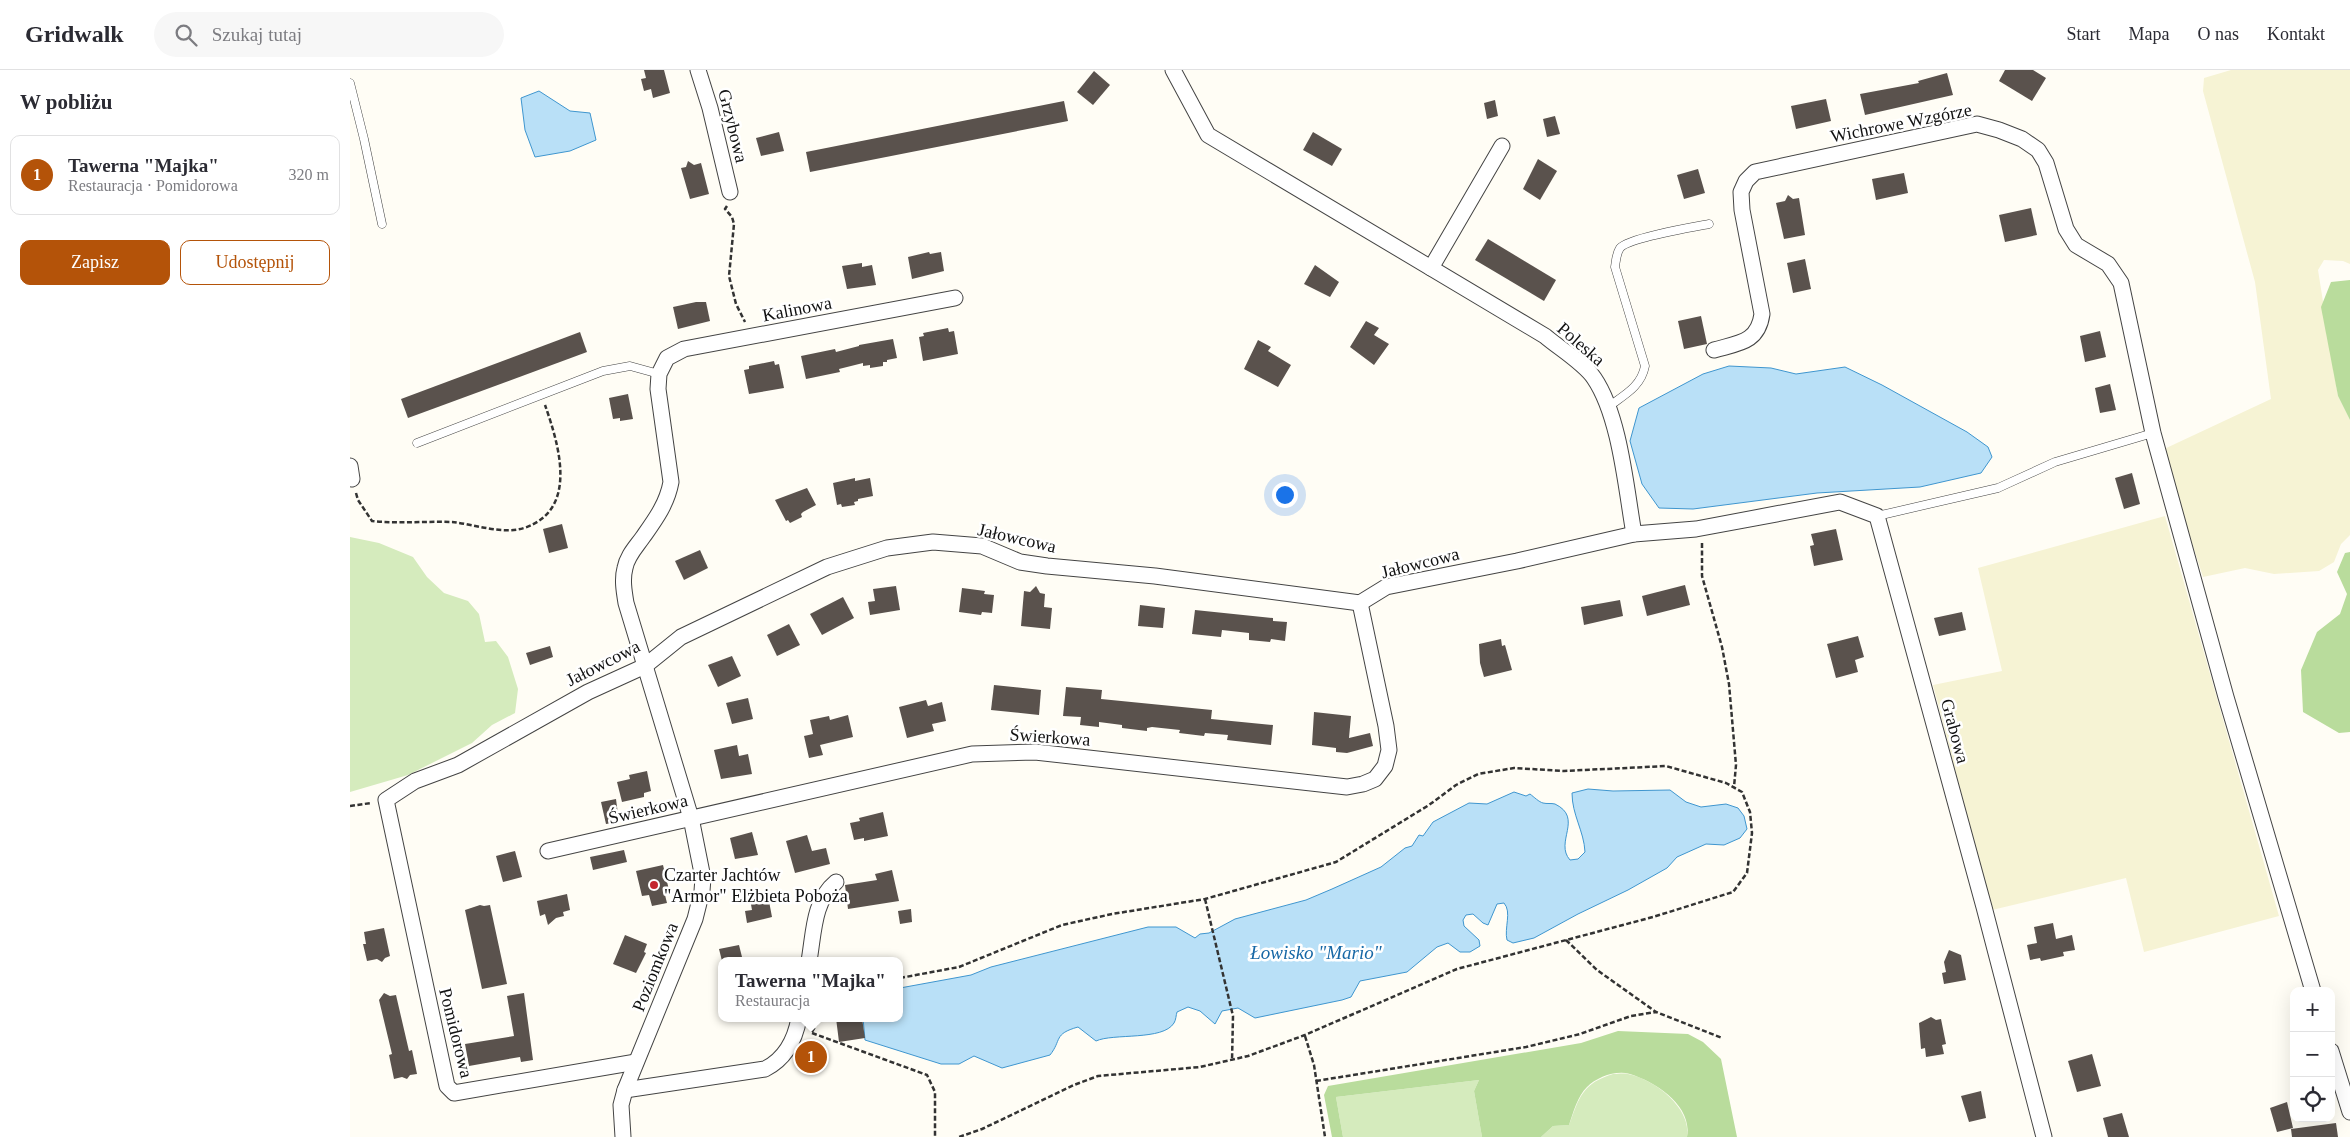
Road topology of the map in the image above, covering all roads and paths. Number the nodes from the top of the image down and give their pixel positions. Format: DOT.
graph roads {
  1 [pos="698,70"];
  2 [pos="1173,70"];
  3 [pos="350,83"];
  4 [pos="1502,146"];
  5 [pos="730,192"];
  6 [pos="382,224"];
  7 [pos="1709,224"];
  8 [pos="1431,268"];
  9 [pos="954,298"];
  10 [pos="752,336"];
  11 [pos="1714,350"];
  12 [pos="659,374"];
  13 [pos="542,395"];
  14 [pos="1608,407"];
  15 [pos="2153,433"];
  16 [pos="417,443"];
  17 [pos="351,473"];
  18 [pos="1877,516"];
  19 [pos="1699,529"];
  20 [pos="1634,534"];
  21 [pos="1360,603"];
  22 [pos="645,666"];
  23 [pos="1734,787"];
  24 [pos="386,800"];
  25 [pos="350,806"];
  26 [pos="691,818"];
  27 [pos="548,851"];
  28 [pos="836,882"];
  29 [pos="1205,899"];
  30 [pos="1566,940"];
  31 [pos="810,957"];
  32 [pos="903,977"];
  33 [pos="2312,987"];
  34 [pos="1656,1012"];
  35 [pos="797,1022"];
  36 [pos="812,1033"];
  37 [pos="1305,1035"];
  38 [pos="1722,1038"];
  39 [pos="1232,1061"];
  40 [pos="636,1062"];
  41 [pos="2335,1064"];
  42 [pos="1316,1081"];
  43 [pos="625,1090"];
  44 [pos="2350,1112"];
  45 [pos="623,1137"];
  46 [pos="935,1137"];
  47 [pos="959,1137"];
  48 [pos="1325,1137"];
  49 [pos="2044,1137"];
  1 -- 5 [label="street, Grzybowa"];
  2 -- 8 [label="street, Poleska"];
  3 -- 6 [label="lane"];
  4 -- 8 [label="street"];
  5 -- 10 [label="path"];
  7 -- 14 [label="lane"];
  8 -- 14 [label="street, Poleska"];
  9 -- 10 [label="street, Kalinowa"];
  10 -- 12 [label="street, Kalinowa"];
  11 -- 15 [label="street, Wichrowe Wzgórze"];
  12 -- 13 [label="lane"];
  12 -- 22 [label="street"];
  13 -- 16 [label="lane"];
  13 -- 17 [label="path"];
  14 -- 20 [label="street, Poleska"];
  15 -- 18 [label="lane"];
  15 -- 33 [label="street"];
  18 -- 19 [label="street"];
  18 -- 49 [label="street, Grabowa"];
  19 -- 20 [label="street, Jałowcowa"];
  19 -- 23 [label="path"];
  20 -- 21 [label="street, Jałowcowa"];
  21 -- 22 [label="street, Jałowcowa"];
  21 -- 26 [label="street, Świerkowa"];
  22 -- 24 [label="street, Jałowcowa"];
  22 -- 26 [label="street, Poziomkowa"];
  23 -- 29 [label="path"];
  23 -- 30 [label="path"];
  24 -- 25 [label="path"];
  24 -- 40 [label="street, Pomidorowa"];
  26 -- 27 [label="street, Świerkowa"];
  26 -- 40 [label="street, Poziomkowa"];
  28 -- 31 [label="street"];
  29 -- 32 [label="path"];
  29 -- 39 [label="path"];
  30 -- 34 [label="path"];
  30 -- 37 [label="path"];
  34 -- 38 [label="path"];
  34 -- 42 [label="path"];
  35 -- 43 [label="street"];
  36 -- 46 [label="path"];
  37 -- 39 [label="path"];
  37 -- 42 [label="path"];
  39 -- 47 [label="path"];
  40 -- 43 [label="street, Poziomkowa"];
  41 -- 44 [label="street"];
  42 -- 48 [label="path"];
  43 -- 45 [label="street, Poziomkowa"];
}
